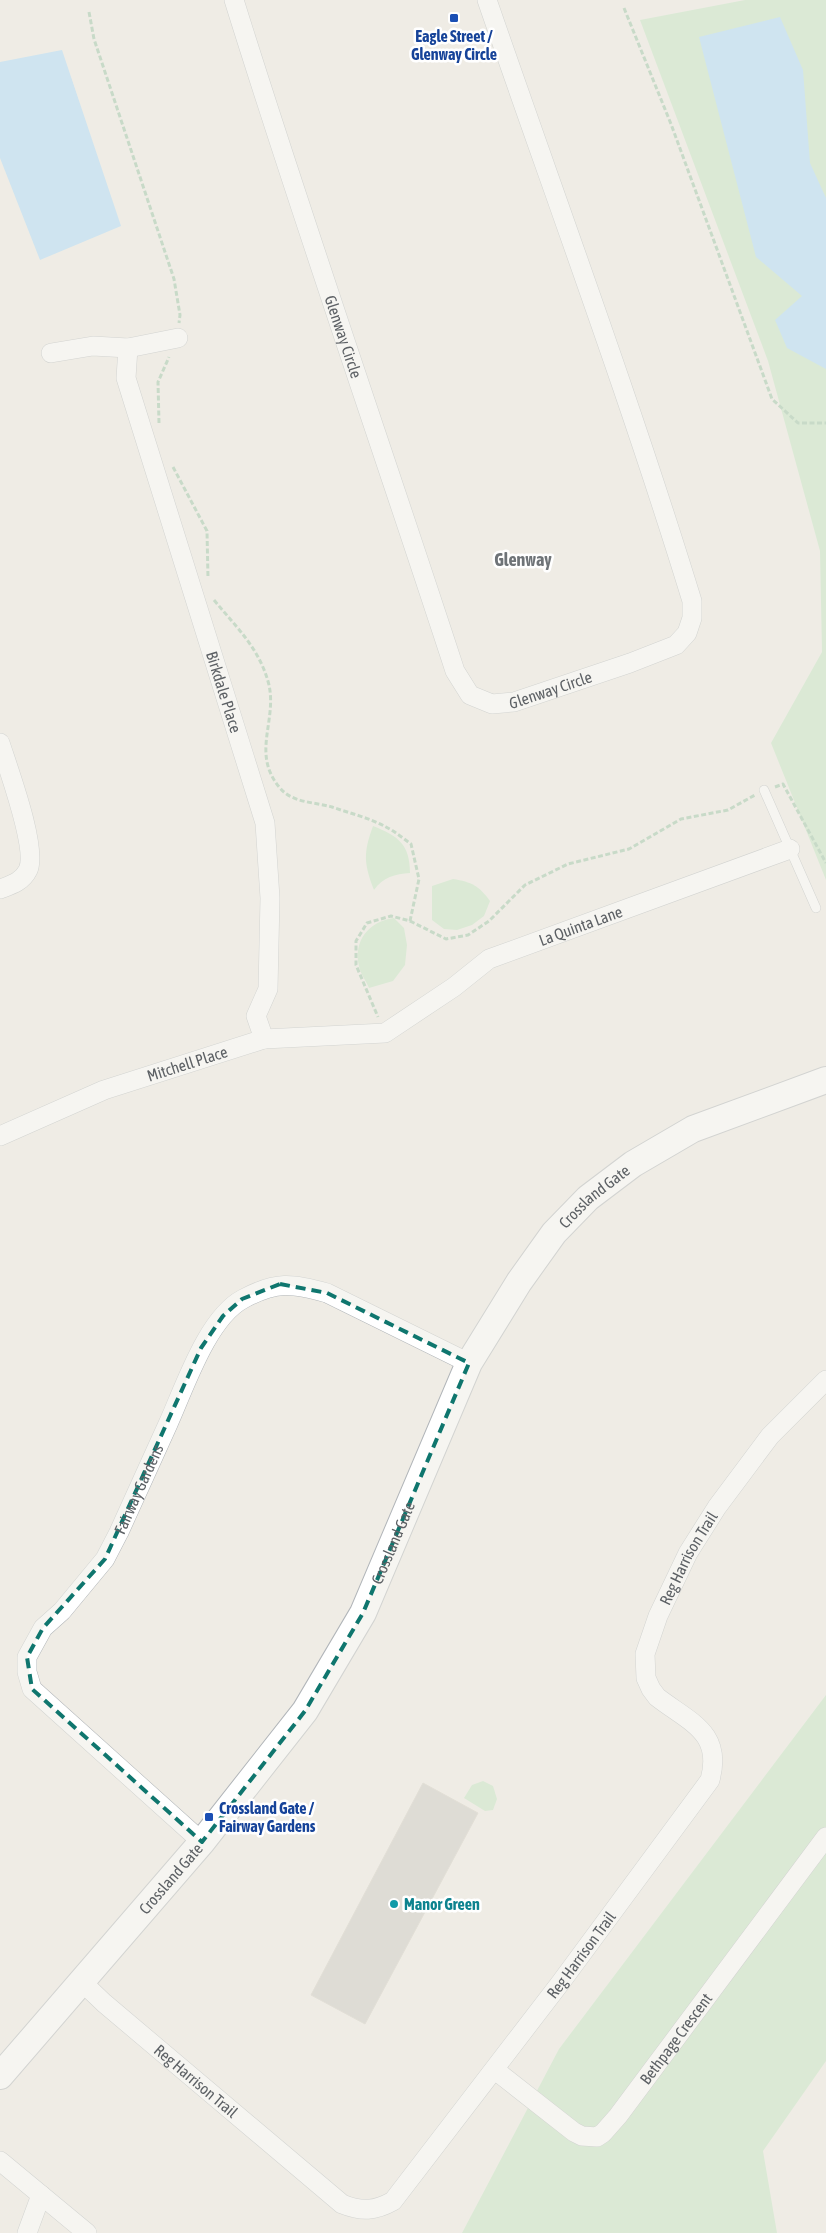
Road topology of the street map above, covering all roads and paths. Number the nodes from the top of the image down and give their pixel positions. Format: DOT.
graph roads {
  1 [pos="234,0"];
  2 [pos="487,0"];
  3 [pos="624,8"];
  4 [pos="89,12"];
  5 [pos="178,338"];
  6 [pos="128,348"];
  7 [pos="51,353"];
  8 [pos="826,423"];
  9 [pos="159,425"];
  10 [pos="170,461"];
  11 [pos="208,580"];
  12 [pos="212,599"];
  13 [pos="0,743"];
  14 [pos="764,790"];
  15 [pos="790,849"];
  16 [pos="826,863"];
  17 [pos="0,890"];
  18 [pos="816,908"];
  19 [pos="410,921"];
  20 [pos="385,1033"];
  21 [pos="264,1039"];
  22 [pos="826,1080"];
  23 [pos="0,1136"];
  24 [pos="469,1363"];
  25 [pos="826,1380"];
  26 [pos="826,1837"];
  27 [pos="202,1842"];
  28 [pos="82,1982"];
  29 [pos="495,2070"];
  30 [pos="1,2074"];
  31 [pos="0,2161"];
  32 [pos="41,2195"];
  33 [pos="27,2233"];
  34 [pos="87,2233"];
  1 -- 2 [label="street, Glenway Circle"];
  3 -- 8 [label="path"];
  4 -- 5 [label="path"];
  5 -- 6 [label="street"];
  5 -- 9 [label="path"];
  6 -- 7 [label="street"];
  6 -- 21 [label="street, Birkdale Place"];
  10 -- 11 [label="path"];
  12 -- 19 [label="path"];
  13 -- 17 [label="street"];
  14 -- 15 [label="lane"];
  14 -- 16 [label="path"];
  14 -- 19 [label="path"];
  15 -- 18 [label="lane"];
  15 -- 20 [label="street, La Quinta Lane"];
  19 -- 20 [label="path"];
  20 -- 21 [label="street, Mitchell Place"];
  21 -- 23 [label="street, Mitchell Place"];
  22 -- 24 [label="street, Crossland Gate"];
  24 -- 27 [label="street, Crossland Gate"];
  24 -- 27 [label="street, Fairway Gardens"];
  25 -- 29 [label="street, Reg Harrison Trail"];
  26 -- 29 [label="street, Bethpage Crescent"];
  27 -- 28 [label="street, Crossland Gate"];
  28 -- 29 [label="street, Reg Harrison Trail"];
  28 -- 30 [label="street, Crossland Gate"];
  31 -- 32 [label="street"];
  32 -- 33 [label="street"];
  32 -- 34 [label="street"];
}
